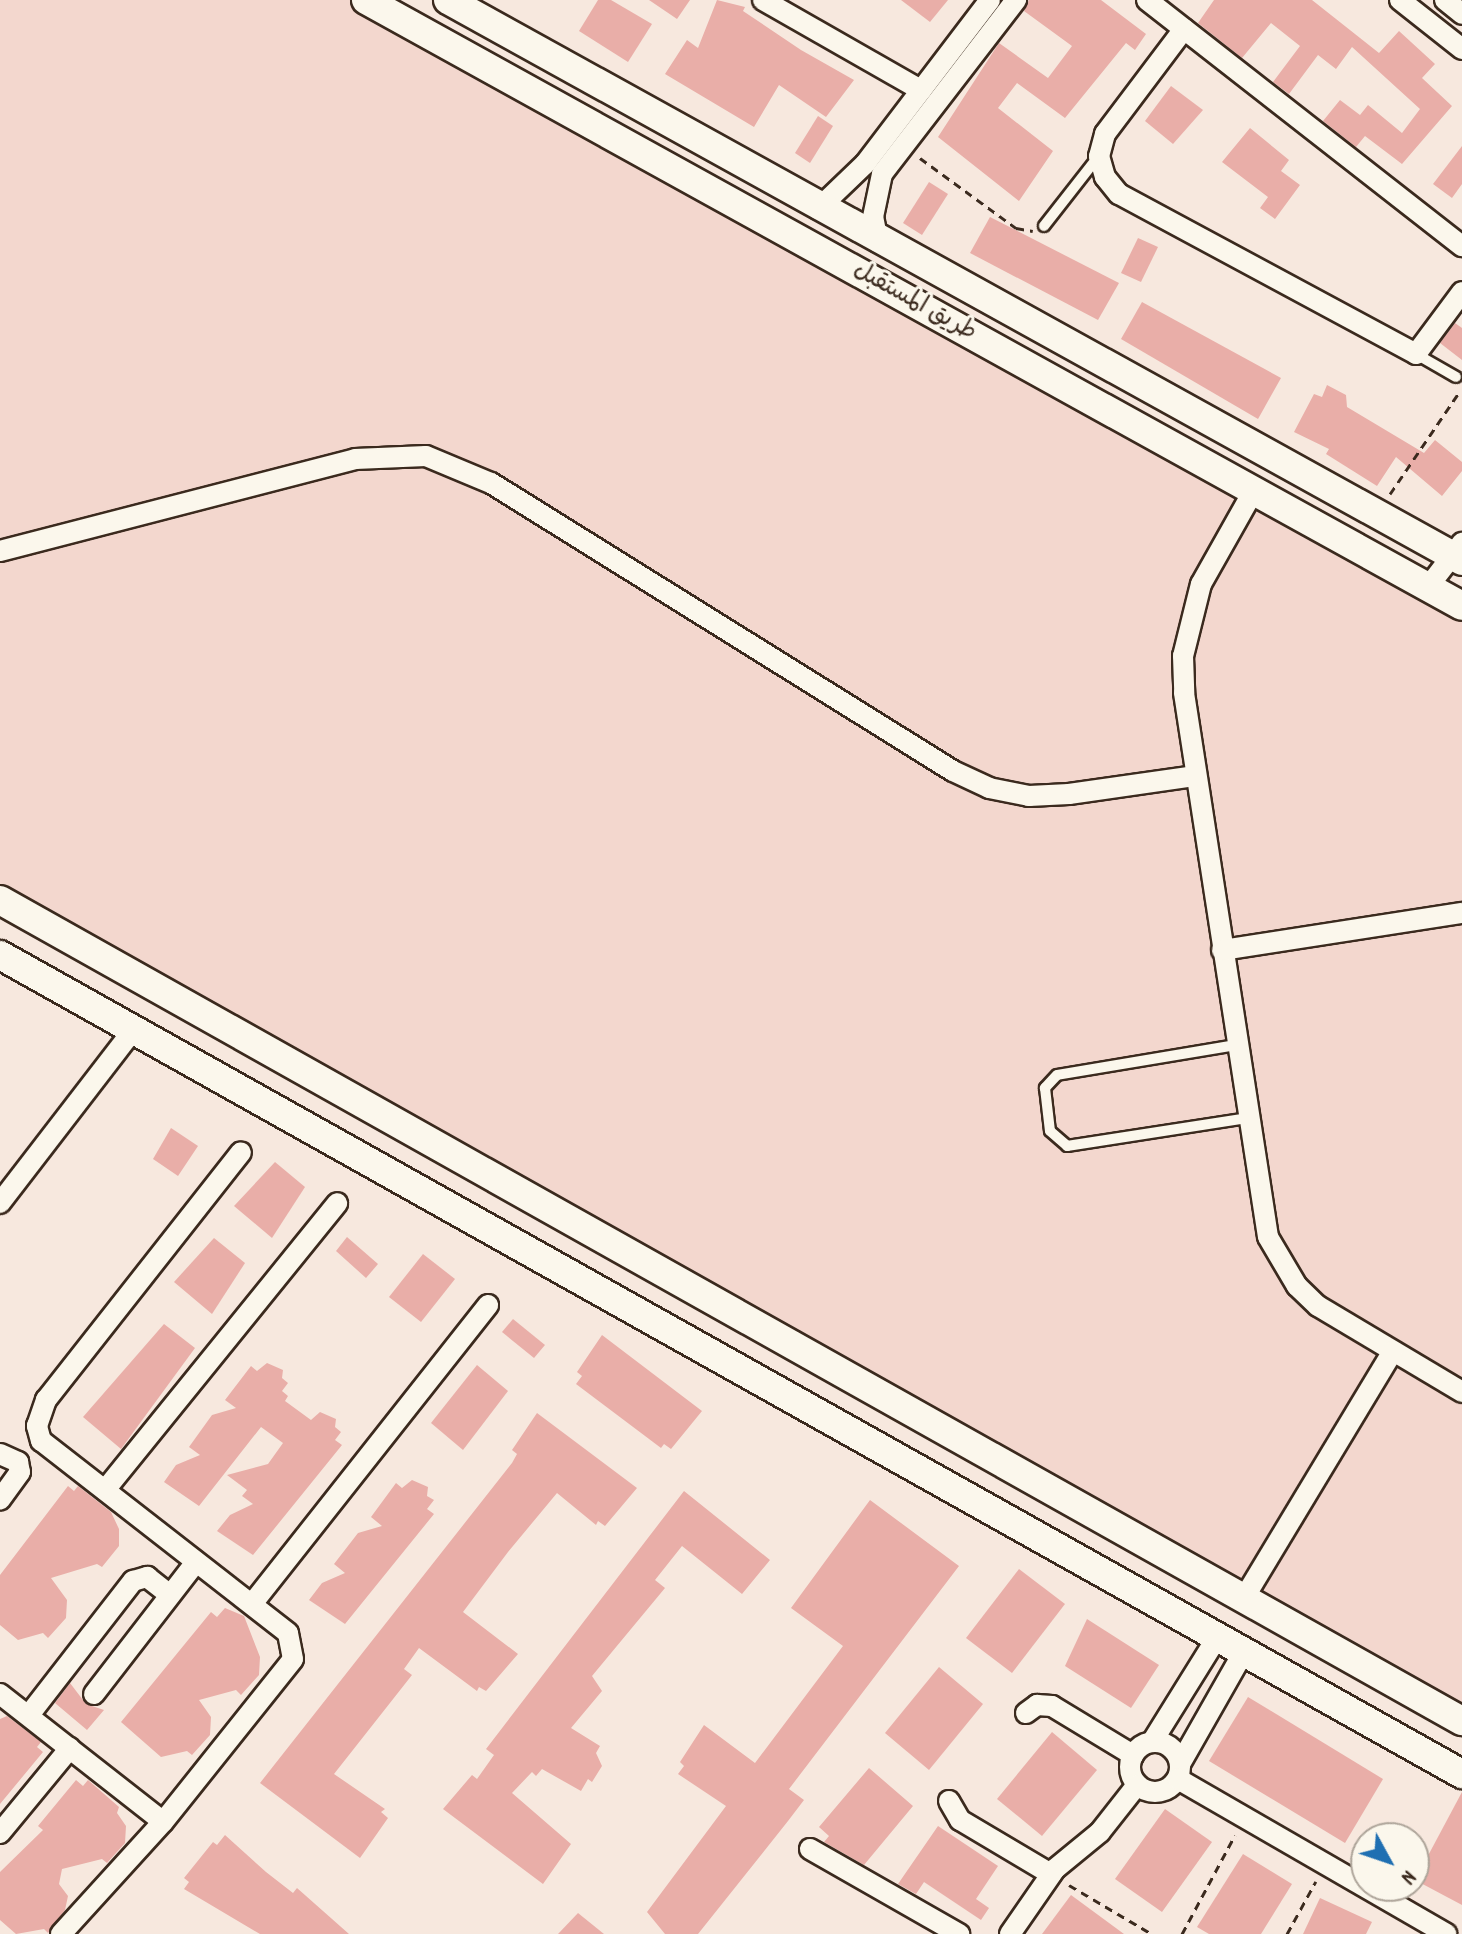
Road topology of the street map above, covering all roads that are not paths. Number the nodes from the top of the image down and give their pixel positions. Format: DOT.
graph roads {
  1 [pos="366,0"];
  2 [pos="448,0"];
  3 [pos="763,0"];
  4 [pos="990,0"];
  5 [pos="1016,0"];
  6 [pos="1147,0"];
  7 [pos="1400,0"];
  8 [pos="1445,0"];
  9 [pos="794,7"];
  10 [pos="1462,14"];
  11 [pos="1184,29"];
  12 [pos="1462,49"];
  13 [pos="921,90"];
  14 [pos="1099,156"];
  15 [pos="874,169"];
  16 [pos="818,209"];
  17 [pos="1044,226"];
  18 [pos="878,242"];
  19 [pos="1462,246"];
  20 [pos="1462,292"];
  21 [pos="1416,354"];
  22 [pos="1456,377"];
  23 [pos="1254,490"];
  24 [pos="0,551"];
  25 [pos="1459,553"];
  26 [pos="1451,595"];
  27 [pos="1196,776"];
  28 [pos="0,900"];
  29 [pos="1462,913"];
  30 [pos="1222,950"];
  31 [pos="0,955"];
  32 [pos="134,1029"];
  33 [pos="1236,1045"];
  34 [pos="1247,1118"];
  35 [pos="241,1152"];
  36 [pos="450,1152"];
  37 [pos="486,1172"];
  38 [pos="425,1191"];
  39 [pos="0,1203"];
  40 [pos="337,1203"];
  41 [pos="463,1212"];
  42 [pos="488,1305"];
  43 [pos="1393,1351"];
  44 [pos="1462,1392"];
  45 [pos="0,1454"];
  46 [pos="105,1490"];
  47 [pos="0,1500"];
  48 [pos="196,1562"];
  49 [pos="170,1595"];
  50 [pos="1244,1598"];
  51 [pos="252,1604"];
  52 [pos="1216,1639"];
  53 [pos="1243,1653"];
  54 [pos="72,1662"];
  55 [pos="0,1694"];
  56 [pos="1026,1713"];
  57 [pos="29,1715"];
  58 [pos="1462,1721"];
  59 [pos="1152,1742"];
  60 [pos="70,1748"];
  61 [pos="1133,1755"];
  62 [pos="1179,1771"];
  63 [pos="1462,1774"];
  64 [pos="1137,1785"];
  65 [pos="949,1801"];
  66 [pos="163,1822"];
  67 [pos="0,1833"];
  68 [pos="810,1849"];
  69 [pos="1051,1874"];
  70 [pos="1415,1926"];
  71 [pos="61,1934"];
  72 [pos="959,1934"];
  73 [pos="1010,1934"];
  74 [pos="1446,1934"];
  1 -- 23 [label="street, طريق المستقبل"];
  2 -- 16 [label="street, طريق المستقبل"];
  3 -- 9 [label="street"];
  4 -- 13 [label="street"];
  5 -- 15 [label="street"];
  6 -- 11 [label="street"];
  7 -- 12 [label="street"];
  8 -- 10 [label="street"];
  9 -- 13 [label="street"];
  11 -- 14 [label="street"];
  11 -- 19 [label="street"];
  13 -- 15 [label="street"];
  14 -- 17 [label="lane"];
  14 -- 21 [label="street"];
  15 -- 16 [label="street"];
  15 -- 18 [label="street"];
  16 -- 18 [label="street, طريق المستقبل"];
  18 -- 25 [label="street, طريق المستقبل"];
  20 -- 21 [label="street"];
  21 -- 22 [label="lane"];
  23 -- 26 [label="street, طريق المستقبل"];
  23 -- 27 [label="street"];
  24 -- 27 [label="street"];
  25 -- 26 [label="street"];
  27 -- 30 [label="street"];
  28 -- 36 [label="street"];
  29 -- 30 [label="street"];
  30 -- 33 [label="street"];
  31 -- 32 [label="street"];
  32 -- 38 [label="street"];
  32 -- 39 [label="street"];
  33 -- 34 [label="street"];
  33 -- 34 [label="lane"];
  34 -- 43 [label="street"];
  35 -- 46 [label="street"];
  36 -- 37 [label="street"];
  36 -- 38 [label="street"];
  37 -- 41 [label="street"];
  37 -- 50 [label="street"];
  38 -- 41 [label="street"];
  40 -- 46 [label="street"];
  41 -- 52 [label="street"];
  42 -- 51 [label="street"];
  43 -- 44 [label="street"];
  43 -- 50 [label="street"];
  45 -- 47 [label="street"];
  46 -- 48 [label="street"];
  48 -- 49 [label="street"];
  48 -- 51 [label="street"];
  49 -- 54 [label="street"];
  49 -- 54 [label="street"];
  50 -- 58 [label="street"];
  51 -- 66 [label="street"];
  52 -- 53 [label="street"];
  52 -- 59 [label="street"];
  53 -- 62 [label="street"];
  53 -- 63 [label="street"];
  54 -- 57 [label="street"];
  55 -- 57 [label="street"];
  56 -- 61 [label="street"];
  57 -- 60 [label="street"];
  59 -- 61 [label="street"];
  59 -- 62 [label="street"];
  60 -- 66 [label="street"];
  60 -- 67 [label="street"];
  61 -- 64 [label="street"];
  62 -- 64 [label="street"];
  62 -- 70 [label="street"];
  64 -- 69 [label="street"];
  65 -- 69 [label="street"];
  66 -- 71 [label="street"];
  68 -- 72 [label="street"];
  69 -- 73 [label="street"];
  70 -- 74 [label="street"];
}
